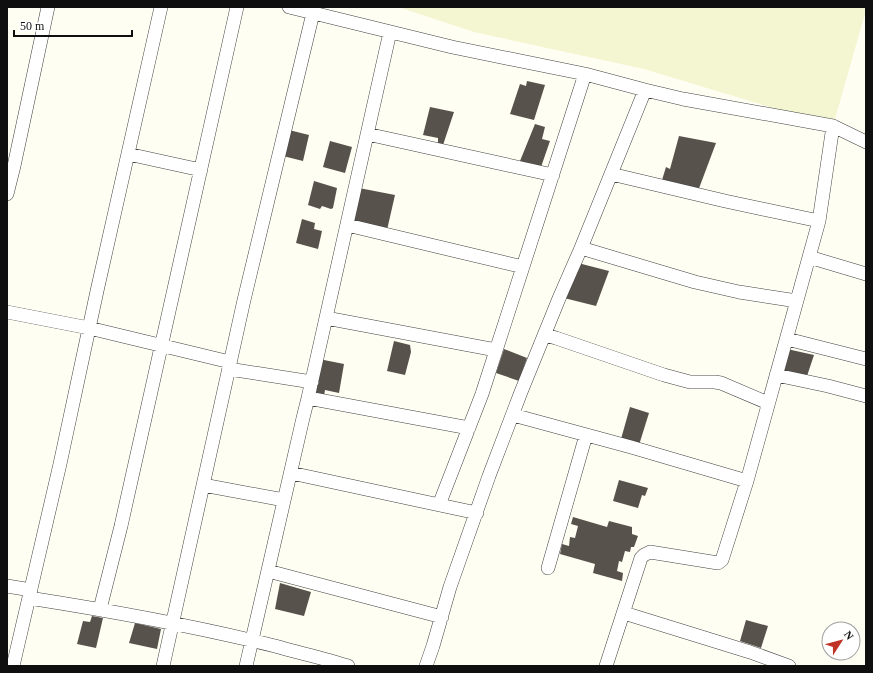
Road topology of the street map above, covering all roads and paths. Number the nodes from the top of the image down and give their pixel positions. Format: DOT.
graph roads {
  1 [pos="48,7"];
  2 [pos="161,7"];
  3 [pos="238,7"];
  4 [pos="289,7"];
  5 [pos="313,13"];
  6 [pos="390,32"];
  7 [pos="585,74"];
  8 [pos="645,90"];
  9 [pos="833,126"];
  10 [pos="367,134"];
  11 [pos="866,142"];
  12 [pos="128,154"];
  13 [pos="201,170"];
  14 [pos="611,174"];
  15 [pos="553,175"];
  16 [pos="7,194"];
  17 [pos="820,221"];
  18 [pos="347,225"];
  19 [pos="581,248"];
  20 [pos="809,257"];
  21 [pos="523,267"];
  22 [pos="866,274"];
  23 [pos="797,301"];
  24 [pos="7,312"];
  25 [pos="326,318"];
  26 [pos="89,328"];
  27 [pos="544,335"];
  28 [pos="786,339"];
  29 [pos="161,346"];
  30 [pos="496,350"];
  31 [pos="866,359"];
  32 [pos="229,365"];
  33 [pos="776,375"];
  34 [pos="312,382"];
  35 [pos="866,396"];
  36 [pos="308,398"];
  37 [pos="768,403"];
  38 [pos="513,415"];
  39 [pos="469,428"];
  40 [pos="586,435"];
  41 [pos="291,473"];
  42 [pos="747,481"];
  43 [pos="203,485"];
  44 [pos="284,500"];
  45 [pos="439,505"];
  46 [pos="477,513"];
  47 [pos="548,568"];
  48 [pos="268,571"];
  49 [pos="7,586"];
  50 [pos="30,594"];
  51 [pos="100,609"];
  52 [pos="624,613"];
  53 [pos="442,617"];
  54 [pos="173,623"];
  55 [pos="252,641"];
  56 [pos="328,663"];
  57 [pos="13,666"];
  58 [pos="163,666"];
  59 [pos="246,666"];
  60 [pos="348,666"];
  61 [pos="426,666"];
  62 [pos="606,666"];
  63 [pos="789,666"];
  1 -- 16 [label="street"];
  2 -- 12 [label="street"];
  3 -- 13 [label="street"];
  4 -- 5 [label="street"];
  5 -- 6 [label="street"];
  5 -- 32 [label="street"];
  6 -- 7 [label="street"];
  6 -- 10 [label="street"];
  7 -- 8 [label="street"];
  7 -- 15 [label="street"];
  8 -- 9 [label="street"];
  8 -- 14 [label="street"];
  9 -- 11 [label="street"];
  9 -- 17 [label="street"];
  10 -- 15 [label="street"];
  10 -- 18 [label="street"];
  12 -- 13 [label="street"];
  12 -- 26 [label="street"];
  13 -- 29 [label="street"];
  14 -- 17 [label="street"];
  14 -- 19 [label="street"];
  15 -- 21 [label="street"];
  17 -- 20 [label="street"];
  18 -- 21 [label="street"];
  18 -- 25 [label="street"];
  19 -- 23 [label="street"];
  19 -- 27 [label="street"];
  20 -- 22 [label="street"];
  20 -- 23 [label="street"];
  21 -- 30 [label="street"];
  23 -- 28 [label="street"];
  24 -- 26 [label="street"];
  25 -- 30 [label="street"];
  25 -- 34 [label="street"];
  26 -- 29 [label="street"];
  26 -- 50 [label="street"];
  27 -- 37 [label="street"];
  27 -- 38 [label="street"];
  28 -- 31 [label="street"];
  28 -- 33 [label="street"];
  29 -- 32 [label="street"];
  29 -- 51 [label="street"];
  30 -- 39 [label="street"];
  32 -- 34 [label="street"];
  32 -- 43 [label="street"];
  33 -- 35 [label="street"];
  33 -- 37 [label="street"];
  34 -- 36 [label="street"];
  36 -- 39 [label="street"];
  36 -- 41 [label="street"];
  37 -- 42 [label="street"];
  38 -- 40 [label="street"];
  38 -- 46 [label="street"];
  39 -- 45 [label="street"];
  40 -- 42 [label="street"];
  40 -- 47 [label="street"];
  41 -- 44 [label="street"];
  41 -- 45 [label="street"];
  42 -- 52 [label="street"];
  43 -- 44 [label="street"];
  43 -- 54 [label="street"];
  44 -- 48 [label="street"];
  45 -- 46 [label="street"];
  46 -- 53 [label="street"];
  48 -- 53 [label="street"];
  48 -- 55 [label="street"];
  49 -- 50 [label="street"];
  50 -- 51 [label="street"];
  50 -- 57 [label="street"];
  51 -- 54 [label="street"];
  52 -- 62 [label="street"];
  52 -- 63 [label="street"];
  53 -- 61 [label="street"];
  54 -- 55 [label="street"];
  54 -- 58 [label="street"];
  55 -- 56 [label="street"];
  55 -- 59 [label="street"];
  56 -- 60 [label="street"];
}
